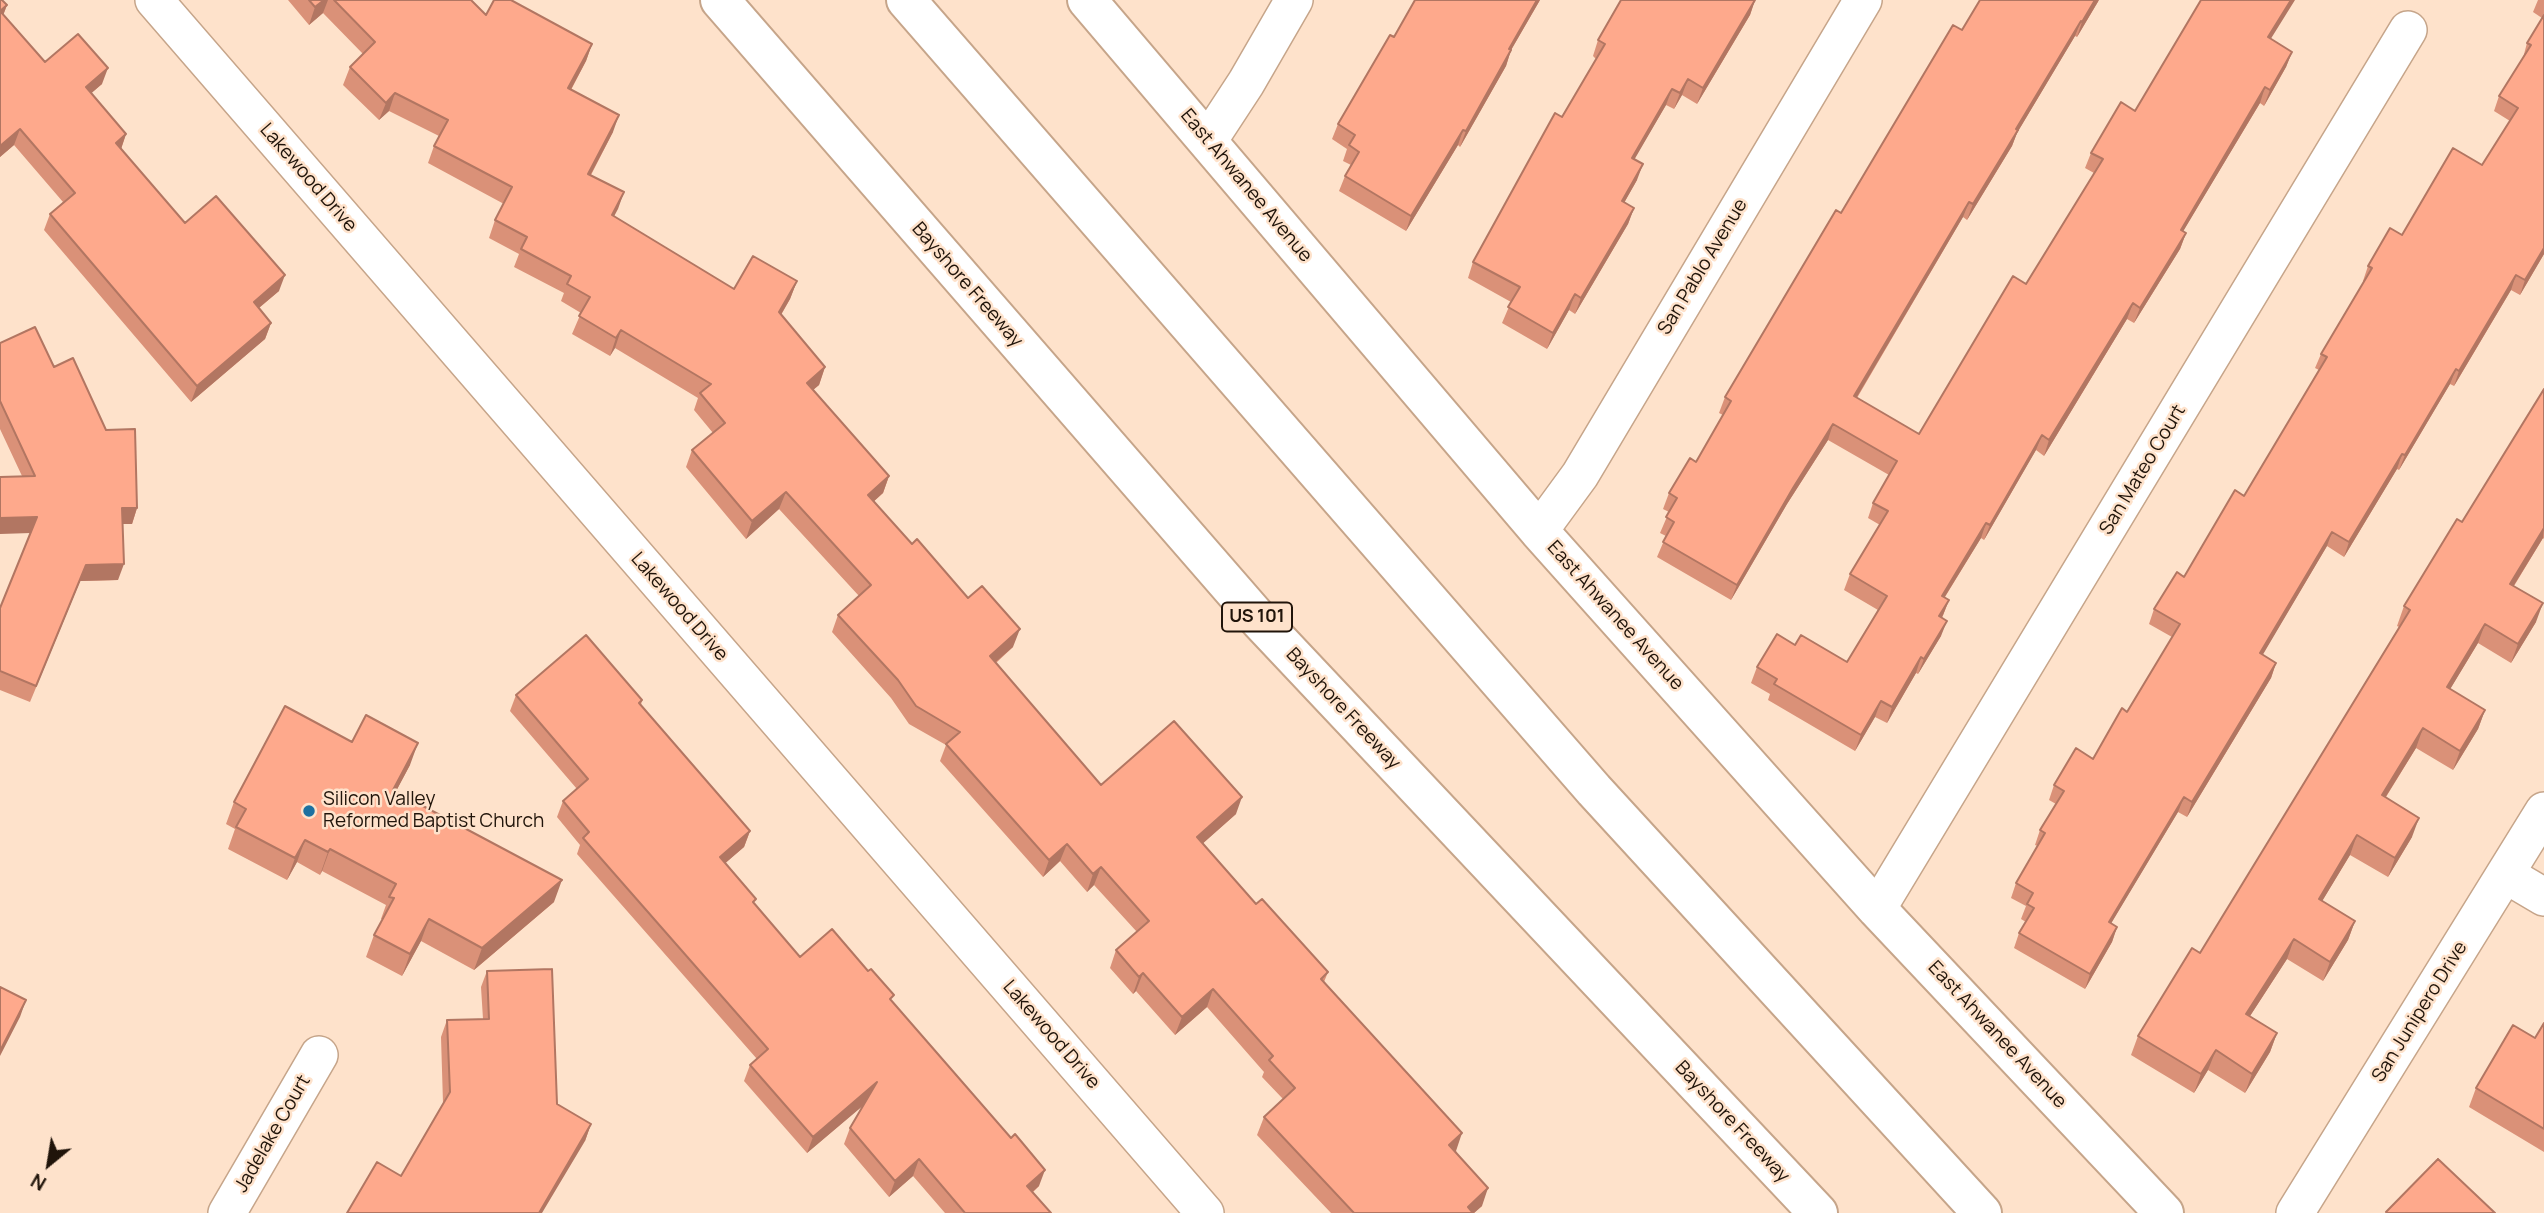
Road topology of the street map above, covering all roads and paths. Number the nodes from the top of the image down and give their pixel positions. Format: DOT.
graph roads {
  1 [pos="154,0"];
  2 [pos="720,0"];
  3 [pos="906,0"];
  4 [pos="1087,0"];
  5 [pos="1294,0"];
  6 [pos="1863,0"];
  7 [pos="2409,30"];
  8 [pos="1208,141"];
  9 [pos="1539,531"];
  10 [pos="2544,811"];
  11 [pos="2505,874"];
  12 [pos="2544,897"];
  13 [pos="1877,909"];
  14 [pos="319,1055"];
  15 [pos="227,1213"];
  16 [pos="1205,1213"];
  17 [pos="1818,1213"];
  18 [pos="1982,1213"];
  19 [pos="2164,1213"];
  20 [pos="2295,1213"];
  1 -- 16 [label="street, Lakewood Drive"];
  2 -- 17 [label="main road, Bayshore Freeway / US 101"];
  3 -- 18 [label="main road"];
  4 -- 8 [label="main road, East Ahwanee Avenue"];
  5 -- 8 [label="street"];
  6 -- 9 [label="street, San Pablo Avenue"];
  7 -- 13 [label="street, San Mateo Court"];
  8 -- 9 [label="main road, East Ahwanee Avenue"];
  9 -- 13 [label="main road, East Ahwanee Avenue"];
  10 -- 11 [label="street, San Junipero Drive"];
  11 -- 12 [label="street"];
  11 -- 20 [label="street, San Junipero Drive"];
  13 -- 19 [label="main road, East Ahwanee Avenue"];
  14 -- 15 [label="street, Jadelake Court"];
}
